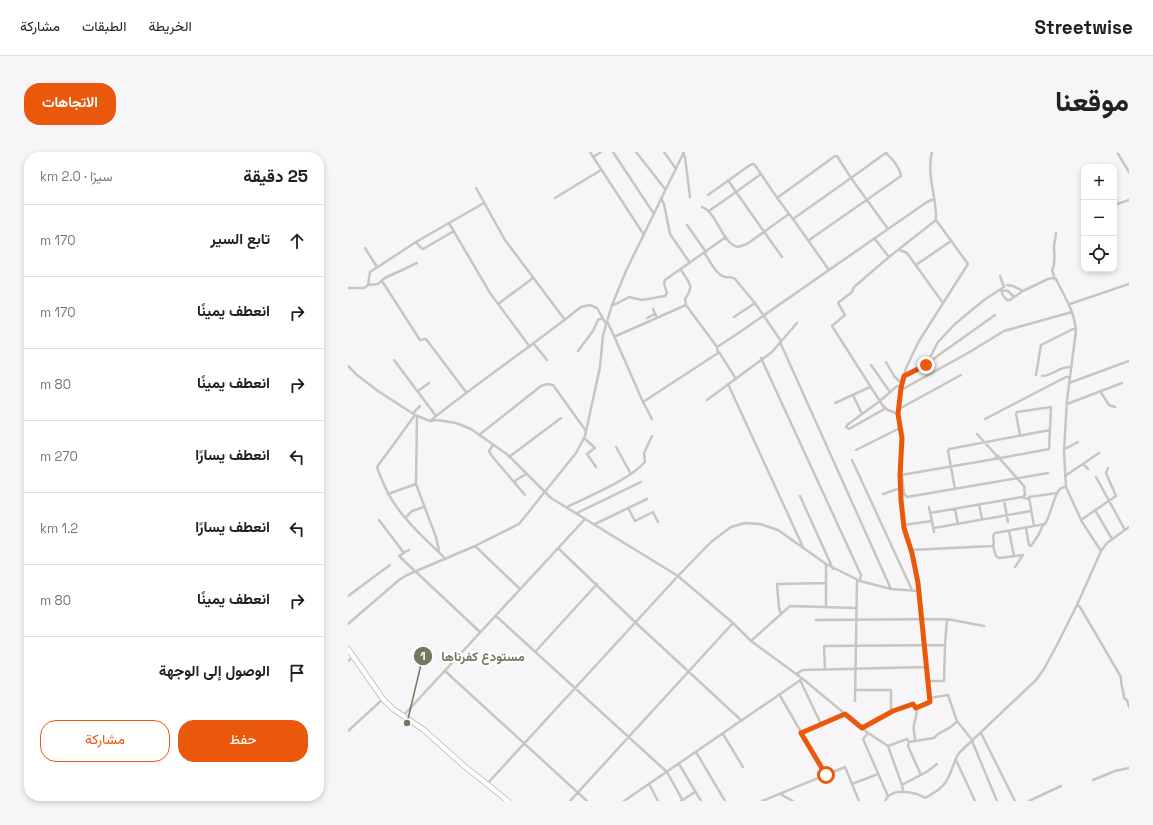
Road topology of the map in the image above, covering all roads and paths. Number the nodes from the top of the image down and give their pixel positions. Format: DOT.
graph roads {
  1 [pos="590,152"];
  2 [pos="601,152"];
  3 [pos="613,152"];
  4 [pos="636,152"];
  5 [pos="664,152"];
  6 [pos="932,152"];
  7 [pos="1118,152"];
  8 [pos="684,153"];
  9 [pos="886,153"];
  10 [pos="593,157"];
  11 [pos="676,169"];
  12 [pos="601,170"];
  13 [pos="1129,172"];
  14 [pos="761,174"];
  15 [pos="851,178"];
  16 [pos="728,180"];
  17 [pos="476,188"];
  18 [pos="665,190"];
  19 [pos="736,192"];
  20 [pos="708,195"];
  21 [pos="690,196"];
  22 [pos="555,198"];
  23 [pos="661,198"];
  24 [pos="777,198"];
  25 [pos="934,199"];
  26 [pos="867,200"];
  27 [pos="1129,200"];
  28 [pos="484,203"];
  29 [pos="1117,205"];
  30 [pos="702,207"];
  31 [pos="709,211"];
  32 [pos="654,214"];
  33 [pos="789,214"];
  34 [pos="793,219"];
  35 [pos="936,220"];
  36 [pos="449,223"];
  37 [pos="687,225"];
  38 [pos="888,229"];
  39 [pos="454,231"];
  40 [pos="764,232"];
  41 [pos="1056,233"];
  42 [pos="644,235"];
  43 [pos="726,237"];
  44 [pos="874,238"];
  45 [pos="951,240"];
  46 [pos="809,241"];
  47 [pos="416,242"];
  48 [pos="365,248"];
  49 [pos="899,250"];
  50 [pos="706,252"];
  51 [pos="782,256"];
  52 [pos="889,257"];
  53 [pos="417,262"];
  54 [pos="690,263"];
  55 [pos="916,265"];
  56 [pos="377,267"];
  57 [pos="680,270"];
  58 [pos="829,270"];
  59 [pos="1000,276"];
  60 [pos="533,278"];
  61 [pos="1055,279"];
  62 [pos="382,281"];
  63 [pos="368,284"];
  64 [pos="1129,284"];
  65 [pos="1007,285"];
  66 [pos="348,288"];
  67 [pos="1002,289"];
  68 [pos="1023,291"];
  69 [pos="1014,297"];
  70 [pos="755,303"];
  71 [pos="943,303"];
  72 [pos="498,304"];
  73 [pos="612,305"];
  74 [pos="686,305"];
  75 [pos="1069,306"];
  76 [pos="653,309"];
  77 [pos="1072,312"];
  78 [pos="655,314"];
  79 [pos="764,315"];
  80 [pos="995,315"];
  81 [pos="734,317"];
  82 [pos="603,318"];
  83 [pos="647,318"];
  84 [pos="657,318"];
  85 [pos="565,320"];
  86 [pos="607,323"];
  87 [pos="797,323"];
  88 [pos="1076,329"];
  89 [pos="614,336"];
  90 [pos="780,341"];
  91 [pos="534,344"];
  92 [pos="530,347"];
  93 [pos="717,347"];
  94 [pos="774,349"];
  95 [pos="783,349"];
  96 [pos="578,351"];
  97 [pos="718,351"];
  98 [pos="761,358"];
  99 [pos="394,360"];
  100 [pos="547,360"];
  101 [pos="1129,361"];
  102 [pos="886,362"];
  103 [pos="871,365"];
  104 [pos="926,365"];
  105 [pos="348,366"];
  106 [pos="1071,366"];
  107 [pos="961,374"];
  108 [pos="1036,375"];
  109 [pos="904,376"];
  110 [pos="1042,376"];
  111 [pos="1070,377"];
  112 [pos="736,379"];
  113 [pos="428,383"];
  114 [pos="1069,383"];
  115 [pos="1122,383"];
  116 [pos="728,384"];
  117 [pos="902,385"];
  118 [pos="870,387"];
  119 [pos="901,390"];
  120 [pos="418,391"];
  121 [pos="466,392"];
  122 [pos="890,392"];
  123 [pos="1100,392"];
  124 [pos="853,395"];
  125 [pos="707,400"];
  126 [pos="880,401"];
  127 [pos="643,402"];
  128 [pos="835,403"];
  129 [pos="1067,404"];
  130 [pos="420,406"];
  131 [pos="1115,407"];
  132 [pos="886,408"];
  133 [pos="899,409"];
  134 [pos="862,414"];
  135 [pos="898,414"];
  136 [pos="415,415"];
  137 [pos="436,416"];
  138 [pos="561,418"];
  139 [pos="652,419"];
  140 [pos="985,419"];
  141 [pos="430,421"];
  142 [pos="900,428"];
  143 [pos="1050,430"];
  144 [pos="586,431"];
  145 [pos="977,434"];
  146 [pos="478,435"];
  147 [pos="1020,435"];
  148 [pos="652,436"];
  149 [pos="584,438"];
  150 [pos="984,442"];
  151 [pos="1078,442"];
  152 [pos="493,445"];
  153 [pos="616,447"];
  154 [pos="1064,449"];
  155 [pos="856,450"];
  156 [pos="1099,453"];
  157 [pos="509,457"];
  158 [pos="998,458"];
  159 [pos="852,460"];
  160 [pos="1083,464"];
  161 [pos="951,466"];
  162 [pos="596,467"];
  163 [pos="1108,468"];
  164 [pos="1088,469"];
  165 [pos="1048,472"];
  166 [pos="526,474"];
  167 [pos="631,474"];
  168 [pos="901,475"];
  169 [pos="1065,476"];
  170 [pos="1096,477"];
  171 [pos="1017,478"];
  172 [pos="641,482"];
  173 [pos="515,483"];
  174 [pos="416,484"];
  175 [pos="1066,487"];
  176 [pos="900,488"];
  177 [pos="955,489"];
  178 [pos="544,492"];
  179 [pos="1057,493"];
  180 [pos="388,494"];
  181 [pos="883,494"];
  182 [pos="525,495"];
  183 [pos="800,496"];
  184 [pos="1022,496"];
  185 [pos="647,499"];
  186 [pos="1028,499"];
  187 [pos="1004,500"];
  188 [pos="1108,501"];
  189 [pos="979,504"];
  190 [pos="424,507"];
  191 [pos="566,507"];
  192 [pos="929,507"];
  193 [pos="628,508"];
  194 [pos="955,509"];
  195 [pos="1095,510"];
  196 [pos="1031,511"];
  197 [pos="930,513"];
  198 [pos="577,514"];
  199 [pos="1006,515"];
  200 [pos="406,517"];
  201 [pos="586,519"];
  202 [pos="982,519"];
  203 [pos="379,520"];
  204 [pos="1081,520"];
  205 [pos="932,521"];
  206 [pos="658,522"];
  207 [pos="1008,522"];
  208 [pos="594,524"];
  209 [pos="958,524"];
  210 [pos="904,525"];
  211 [pos="1043,525"];
  212 [pos="1034,526"];
  213 [pos="1129,527"];
  214 [pos="934,528"];
  215 [pos="1026,528"];
  216 [pos="1125,530"];
  217 [pos="1009,531"];
  218 [pos="934,532"];
  219 [pos="1112,539"];
  220 [pos="475,546"];
  221 [pos="993,546"];
  222 [pos="558,548"];
  223 [pos="804,549"];
  224 [pos="409,550"];
  225 [pos="911,550"];
  226 [pos="1101,551"];
  227 [pos="439,552"];
  228 [pos="403,553"];
  229 [pos="1014,556"];
  230 [pos="446,559"];
  231 [pos="826,564"];
  232 [pos="390,565"];
  233 [pos="1015,567"];
  234 [pos="833,569"];
  235 [pos="415,572"];
  236 [pos="678,576"];
  237 [pos="859,580"];
  238 [pos="826,583"];
  239 [pos="597,584"];
  240 [pos="520,589"];
  241 [pos="891,589"];
  242 [pos="912,590"];
  243 [pos="918,591"];
  244 [pos="348,596"];
  245 [pos="1077,605"];
  246 [pos="826,607"];
  247 [pos="856,608"];
  248 [pos="781,614"];
  249 [pos="496,616"];
  250 [pos="921,619"];
  251 [pos="947,619"];
  252 [pos="816,620"];
  253 [pos="856,620"];
  254 [pos="636,623"];
  255 [pos="733,623"];
  256 [pos="348,624"];
  257 [pos="984,626"];
  258 [pos="480,632"];
  259 [pos="751,641"];
  260 [pos="856,645"];
  261 [pos="924,645"];
  262 [pos="945,645"];
  263 [pos="348,649"];
  264 [pos="535,652"];
  265 [pos="353,657"];
  266 [pos="348,661"];
  267 [pos="926,666"];
  268 [pos="856,668"];
  269 [pos="825,669"];
  270 [pos="445,671"];
  271 [pos="689,671"];
  272 [pos="796,674"];
  273 [pos="802,679"];
  274 [pos="928,681"];
  275 [pos="575,688"];
  276 [pos="855,690"];
  277 [pos="779,694"];
  278 [pos="930,698"];
  279 [pos="383,699"];
  280 [pos="855,701"];
  281 [pos="1129,707"];
  282 [pos="916,708"];
  283 [pos="891,712"];
  284 [pos="845,714"];
  285 [pos="403,717"];
  286 [pos="742,721"];
  287 [pos="958,721"];
  288 [pos="821,724"];
  289 [pos="862,728"];
  290 [pos="348,731"];
  291 [pos="801,733"];
  292 [pos="868,733"];
  293 [pos="981,733"];
  294 [pos="723,734"];
  295 [pos="628,736"];
  296 [pos="916,741"];
  297 [pos="972,741"];
  298 [pos="909,742"];
  299 [pos="524,743"];
  300 [pos="888,746"];
  301 [pos="696,752"];
  302 [pos="957,756"];
  303 [pos="679,764"];
  304 [pos="936,764"];
  305 [pos="743,767"];
  306 [pos="1129,768"];
  307 [pos="667,772"];
  308 [pos="878,774"];
  309 [pos="826,775"];
  310 [pos="921,775"];
  311 [pos="1093,780"];
  312 [pos="648,784"];
  313 [pos="852,784"];
  314 [pos="486,785"];
  315 [pos="902,785"];
  316 [pos="1061,786"];
  317 [pos="578,792"];
  318 [pos="695,792"];
  319 [pos="903,792"];
  320 [pos="780,794"];
  321 [pos="888,796"];
  322 [pos="926,800"];
  323 [pos="508,801"];
  324 [pos="570,801"];
  325 [pos="587,801"];
  326 [pos="624,801"];
  327 [pos="658,801"];
  328 [pos="682,801"];
  329 [pos="700,801"];
  330 [pos="725,801"];
  331 [pos="762,801"];
  332 [pos="793,801"];
  333 [pos="859,801"];
  334 [pos="885,801"];
  335 [pos="975,801"];
  336 [pos="997,801"];
  337 [pos="1015,801"];
  338 [pos="1029,801"];
  1 -- 10 [label="street"];
  2 -- 10 [label="street"];
  3 -- 32 [label="street"];
  4 -- 18 [label="street"];
  5 -- 11 [label="street"];
  6 -- 25 [label="street"];
  7 -- 13 [label="street"];
  8 -- 11 [label="street"];
  8 -- 21 [label="street"];
  9 -- 15 [label="street"];
  9 -- 26 [label="street"];
  10 -- 12 [label="street"];
  11 -- 18 [label="street"];
  12 -- 22 [label="street"];
  12 -- 42 [label="street"];
  14 -- 16 [label="street"];
  14 -- 19 [label="street"];
  14 -- 24 [label="street"];
  15 -- 24 [label="street"];
  15 -- 26 [label="street"];
  15 -- 34 [label="street"];
  16 -- 19 [label="street"];
  16 -- 20 [label="street"];
  17 -- 28 [label="street"];
  18 -- 23 [label="street"];
  19 -- 31 [label="street"];
  19 -- 40 [label="street"];
  23 -- 32 [label="street"];
  23 -- 54 [label="street"];
  24 -- 33 [label="street"];
  25 -- 35 [label="street"];
  25 -- 38 [label="street"];
  26 -- 38 [label="street"];
  26 -- 46 [label="street"];
  27 -- 29 [label="street"];
  28 -- 36 [label="street"];
  28 -- 60 [label="street"];
  30 -- 31 [label="street"];
  31 -- 43 [label="street"];
  32 -- 42 [label="street"];
  33 -- 34 [label="street"];
  33 -- 40 [label="street"];
  34 -- 46 [label="street"];
  35 -- 45 [label="street"];
  35 -- 49 [label="street"];
  36 -- 39 [label="street"];
  36 -- 47 [label="street"];
  37 -- 50 [label="street"];
  38 -- 44 [label="street"];
  39 -- 47 [label="street"];
  39 -- 72 [label="street"];
  40 -- 43 [label="street"];
  40 -- 51 [label="street"];
  41 -- 61 [label="street"];
  42 -- 73 [label="street"];
  43 -- 50 [label="street"];
  44 -- 52 [label="street"];
  44 -- 58 [label="street"];
  45 -- 55 [label="street"];
  45 -- 71 [label="street"];
  46 -- 58 [label="street"];
  47 -- 56 [label="street"];
  48 -- 56 [label="street"];
  49 -- 52 [label="street"];
  49 -- 55 [label="street"];
  50 -- 54 [label="street"];
  50 -- 70 [label="street"];
  52 -- 118 [label="street"];
  53 -- 62 [label="street"];
  54 -- 57 [label="street"];
  55 -- 71 [label="street"];
  56 -- 63 [label="street"];
  57 -- 73 [label="street"];
  57 -- 74 [label="street"];
  58 -- 79 [label="street"];
  59 -- 67 [label="street"];
  60 -- 72 [label="street"];
  60 -- 85 [label="street"];
  61 -- 68 [label="street"];
  61 -- 75 [label="street"];
  62 -- 63 [label="street"];
  62 -- 121 [label="street"];
  63 -- 66 [label="street"];
  64 -- 75 [label="street"];
  65 -- 68 [label="street"];
  67 -- 69 [label="street"];
  67 -- 69 [label="street"];
  67 -- 104 [label="street"];
  68 -- 69 [label="street"];
  70 -- 79 [label="street"];
  70 -- 81 [label="street"];
  71 -- 109 [label="street"];
  72 -- 92 [label="street"];
  73 -- 86 [label="street"];
  74 -- 84 [label="street"];
  74 -- 93 [label="street"];
  75 -- 77 [label="street"];
  76 -- 78 [label="street"];
  77 -- 88 [label="street"];
  77 -- 119 [label="street"];
  78 -- 83 [label="street"];
  78 -- 84 [label="street"];
  79 -- 90 [label="street"];
  79 -- 93 [label="street"];
  80 -- 104 [label="street"];
  82 -- 85 [label="street"];
  82 -- 86 [label="street"];
  82 -- 96 [label="street"];
  84 -- 89 [label="street"];
  85 -- 91 [label="street"];
  86 -- 89 [label="street"];
  86 -- 144 [label="street"];
  87 -- 90 [label="street"];
  88 -- 106 [label="street"];
  88 -- 108 [label="street"];
  89 -- 127 [label="street"];
  90 -- 94 [label="street"];
  90 -- 95 [label="street"];
  91 -- 92 [label="street"];
  91 -- 100 [label="street"];
  92 -- 121 [label="street"];
  93 -- 97 [label="street"];
  94 -- 95 [label="street"];
  94 -- 98 [label="street"];
  95 -- 241 [label="street"];
  97 -- 112 [label="street"];
  97 -- 127 [label="street"];
  98 -- 112 [label="street"];
  98 -- 237 [label="street"];
  99 -- 120 [label="street"];
  101 -- 114 [label="street"];
  102 -- 117 [label="street"];
  103 -- 122 [label="street"];
  104 -- 109 [label="street"];
  105 -- 136 [label="street"];
  106 -- 110 [label="street"];
  106 -- 111 [label="street"];
  107 -- 133 [label="street"];
  109 -- 117 [label="street"];
  111 -- 114 [label="street"];
  111 -- 140 [label="street"];
  112 -- 116 [label="street"];
  113 -- 120 [label="street"];
  114 -- 129 [label="street"];
  115 -- 123 [label="street"];
  116 -- 125 [label="street"];
  116 -- 223 [label="street"];
  117 -- 119 [label="street"];
  117 -- 122 [label="street"];
  118 -- 124 [label="street"];
  118 -- 126 [label="street"];
  119 -- 133 [label="street"];
  120 -- 137 [label="street"];
  121 -- 137 [label="street"];
  122 -- 126 [label="street"];
  123 -- 129 [label="street"];
  123 -- 131 [label="street"];
  124 -- 128 [label="street"];
  124 -- 134 [label="street"];
  126 -- 132 [label="street"];
  126 -- 134 [label="street"];
  127 -- 139 [label="street"];
  129 -- 154 [label="street"];
  130 -- 136 [label="street"];
  132 -- 134 [label="street"];
  132 -- 135 [label="street"];
  133 -- 135 [label="street"];
  135 -- 142 [label="street"];
  136 -- 141 [label="street"];
  136 -- 174 [label="street"];
  136 -- 180 [label="street"];
  137 -- 141 [label="street"];
  138 -- 157 [label="street"];
  141 -- 146 [label="street"];
  142 -- 155 [label="street"];
  142 -- 168 [label="street"];
  143 -- 147 [label="street"];
  143 -- 147 [label="street"];
  143 -- 158 [label="street"];
  144 -- 146 [label="street"];
  144 -- 149 [label="street"];
  145 -- 150 [label="street"];
  146 -- 152 [label="street"];
  147 -- 150 [label="street"];
  148 -- 167 [label="street"];
  149 -- 162 [label="street"];
  149 -- 178 [label="street"];
  150 -- 158 [label="street"];
  150 -- 161 [label="street"];
  151 -- 154 [label="street"];
  152 -- 157 [label="street"];
  152 -- 173 [label="street"];
  153 -- 167 [label="street"];
  154 -- 169 [label="street"];
  156 -- 160 [label="street"];
  157 -- 166 [label="street"];
  158 -- 161 [label="street"];
  158 -- 171 [label="street"];
  159 -- 242 [label="street"];
  160 -- 164 [label="street"];
  160 -- 169 [label="street"];
  161 -- 168 [label="street"];
  161 -- 177 [label="street"];
  163 -- 188 [label="street"];
  165 -- 171 [label="street"];
  166 -- 173 [label="street"];
  166 -- 178 [label="street"];
  167 -- 191 [label="street"];
  168 -- 176 [label="street"];
  168 -- 177 [label="street"];
  169 -- 175 [label="street"];
  170 -- 188 [label="street"];
  171 -- 177 [label="street"];
  171 -- 184 [label="street"];
  172 -- 198 [label="street"];
  173 -- 182 [label="street"];
  174 -- 180 [label="street"];
  174 -- 190 [label="street"];
  175 -- 179 [label="street"];
  175 -- 204 [label="street"];
  176 -- 181 [label="street"];
  176 -- 210 [label="street"];
  178 -- 191 [label="street"];
  178 -- 220 [label="street"];
  179 -- 186 [label="street"];
  179 -- 211 [label="street"];
  180 -- 200 [label="street"];
  183 -- 234 [label="street"];
  184 -- 186 [label="street"];
  184 -- 187 [label="street"];
  185 -- 193 [label="street"];
  186 -- 196 [label="street"];
  187 -- 189 [label="street"];
  187 -- 199 [label="street"];
  188 -- 195 [label="street"];
  188 -- 216 [label="street"];
  189 -- 194 [label="street"];
  189 -- 202 [label="street"];
  190 -- 200 [label="street"];
  190 -- 227 [label="street"];
  191 -- 198 [label="street"];
  192 -- 197 [label="street"];
  193 -- 206 [label="street"];
  193 -- 208 [label="street"];
  194 -- 197 [label="street"];
  194 -- 209 [label="street"];
  195 -- 204 [label="street"];
  195 -- 219 [label="street"];
  196 -- 199 [label="street"];
  196 -- 212 [label="street"];
  197 -- 205 [label="street"];
  198 -- 201 [label="street"];
  199 -- 202 [label="street"];
  199 -- 207 [label="street"];
  200 -- 227 [label="street"];
  201 -- 208 [label="street"];
  201 -- 222 [label="street"];
  202 -- 209 [label="street"];
  203 -- 228 [label="street"];
  204 -- 226 [label="street"];
  205 -- 210 [label="street"];
  205 -- 214 [label="street"];
  208 -- 236 [label="street"];
  209 -- 214 [label="street"];
  210 -- 225 [label="street"];
  211 -- 212 [label="street"];
  211 -- 215 [label="street"];
  212 -- 215 [label="street"];
  213 -- 216 [label="street"];
  214 -- 218 [label="street"];
  215 -- 217 [label="street"];
  216 -- 219 [label="street"];
  217 -- 221 [label="street"];
  217 -- 229 [label="street"];
  219 -- 226 [label="street"];
  220 -- 230 [label="street"];
  220 -- 240 [label="street"];
  221 -- 225 [label="street"];
  221 -- 229 [label="street"];
  222 -- 239 [label="street"];
  222 -- 240 [label="street"];
  223 -- 231 [label="street"];
  223 -- 236 [label="street"];
  224 -- 228 [label="street"];
  225 -- 243 [label="street"];
  226 -- 245 [label="street"];
  227 -- 230 [label="street"];
  228 -- 235 [label="street"];
  229 -- 233 [label="street"];
  230 -- 235 [label="street"];
  231 -- 234 [label="street"];
  231 -- 238 [label="street"];
  232 -- 244 [label="street"];
  234 -- 237 [label="street"];
  235 -- 256 [label="street"];
  235 -- 258 [label="street"];
  236 -- 254 [label="street"];
  236 -- 255 [label="street"];
  237 -- 241 [label="street"];
  237 -- 247 [label="street"];
  238 -- 246 [label="street"];
  238 -- 248 [label="street"];
  239 -- 254 [label="street"];
  239 -- 264 [label="street"];
  240 -- 249 [label="street"];
  241 -- 242 [label="street"];
  242 -- 243 [label="street"];
  243 -- 250 [label="street"];
  245 -- 281 [label="street"];
  245 -- 293 [label="street"];
  246 -- 247 [label="street"];
  246 -- 248 [label="street"];
  247 -- 253 [label="street"];
  248 -- 259 [label="street"];
  249 -- 258 [label="street"];
  249 -- 264 [label="street"];
  250 -- 251 [label="street"];
  250 -- 253 [label="street"];
  250 -- 261 [label="street"];
  251 -- 257 [label="street"];
  251 -- 262 [label="street"];
  252 -- 253 [label="street"];
  253 -- 260 [label="street"];
  254 -- 271 [label="street"];
  254 -- 275 [label="street"];
  255 -- 259 [label="street"];
  255 -- 271 [label="street"];
  258 -- 270 [label="street"];
  259 -- 272 [label="street"];
  260 -- 261 [label="street"];
  260 -- 268 [label="street"];
  260 -- 269 [label="street"];
  261 -- 262 [label="street"];
  261 -- 267 [label="street"];
  262 -- 274 [label="street"];
  263 -- 265 [label="highway"];
  264 -- 275 [label="street"];
  265 -- 266 [label="street"];
  265 -- 279 [label="highway"];
  267 -- 268 [label="street"];
  267 -- 274 [label="street"];
  268 -- 269 [label="street"];
  268 -- 276 [label="street"];
  269 -- 272 [label="street"];
  270 -- 285 [label="street"];
  270 -- 299 [label="street"];
  271 -- 286 [label="street"];
  271 -- 295 [label="street"];
  272 -- 273 [label="street"];
  273 -- 277 [label="street"];
  273 -- 284 [label="street"];
  273 -- 288 [label="street"];
  274 -- 278 [label="street"];
  275 -- 295 [label="street"];
  275 -- 299 [label="street"];
  276 -- 280 [label="street"];
  276 -- 283 [label="street"];
  277 -- 286 [label="street"];
  277 -- 291 [label="street"];
  278 -- 282 [label="street"];
  278 -- 287 [label="street"];
  279 -- 285 [label="highway"];
  279 -- 290 [label="street"];
  282 -- 283 [label="street"];
  282 -- 296 [label="street"];
  283 -- 289 [label="street"];
  284 -- 288 [label="street"];
  284 -- 289 [label="street"];
  285 -- 314 [label="highway"];
  286 -- 294 [label="street"];
  287 -- 296 [label="street"];
  287 -- 297 [label="street"];
  288 -- 291 [label="street"];
  289 -- 292 [label="street"];
  291 -- 309 [label="street"];
  292 -- 300 [label="street"];
  292 -- 308 [label="street"];
  293 -- 297 [label="street"];
  293 -- 337 [label="street"];
  294 -- 301 [label="street"];
  294 -- 305 [label="street"];
  295 -- 307 [label="street"];
  295 -- 317 [label="street"];
  296 -- 298 [label="street"];
  297 -- 302 [label="street"];
  297 -- 336 [label="street"];
  298 -- 300 [label="street"];
  298 -- 310 [label="street"];
  299 -- 314 [label="street"];
  299 -- 317 [label="street"];
  300 -- 315 [label="street"];
  301 -- 303 [label="street"];
  301 -- 330 [label="street"];
  302 -- 322 [label="street"];
  302 -- 335 [label="street"];
  303 -- 307 [label="street"];
  303 -- 318 [label="street"];
  304 -- 310 [label="street"];
  306 -- 311 [label="street"];
  307 -- 312 [label="street"];
  307 -- 328 [label="street"];
  308 -- 313 [label="street"];
  308 -- 321 [label="street"];
  309 -- 313 [label="street"];
  309 -- 320 [label="street"];
  310 -- 315 [label="street"];
  312 -- 326 [label="street"];
  312 -- 327 [label="street"];
  313 -- 333 [label="street"];
  314 -- 323 [label="highway"];
  315 -- 319 [label="street"];
  316 -- 338 [label="street"];
  317 -- 324 [label="street"];
  317 -- 325 [label="street"];
  318 -- 328 [label="street"];
  318 -- 329 [label="street"];
  319 -- 321 [label="street"];
  319 -- 322 [label="street"];
  320 -- 331 [label="street"];
  320 -- 332 [label="street"];
  321 -- 334 [label="street"];
}
